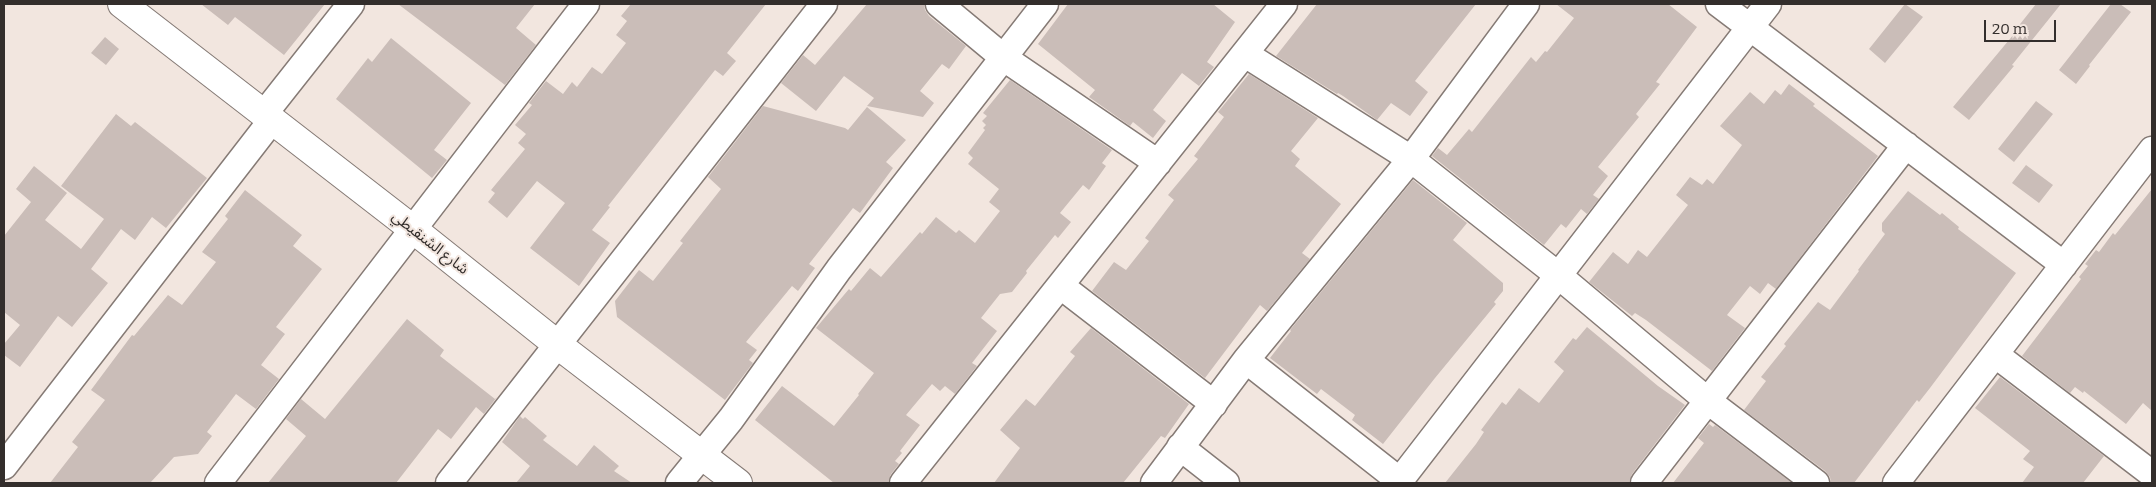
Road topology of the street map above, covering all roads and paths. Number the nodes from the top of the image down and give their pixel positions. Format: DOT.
graph roads {
  1 [pos="122,4"];
  2 [pos="351,4"];
  3 [pos="586,4"];
  4 [pos="824,4"];
  5 [pos="939,4"];
  6 [pos="1045,4"];
  7 [pos="1284,4"];
  8 [pos="1526,4"];
  9 [pos="1720,4"];
  10 [pos="1768,4"];
  11 [pos="1750,27"];
  12 [pos="1245,54"];
  13 [pos="1004,58"];
  14 [pos="268,117"];
  15 [pos="1906,146"];
  16 [pos="2152,150"];
  17 [pos="1411,159"];
  18 [pos="1158,163"];
  19 [pos="414,230"];
  20 [pos="2064,265"];
  21 [pos="1559,276"];
  22 [pos="1060,286"];
  23 [pos="558,346"];
  24 [pos="1996,355"];
  25 [pos="1246,360"];
  26 [pos="1708,401"];
  27 [pos="1214,404"];
  28 [pos="1180,447"];
  29 [pos="700,455"];
  30 [pos="4,466"];
  31 [pos="2143,468"];
  32 [pos="1399,482"];
  33 [pos="218,483"];
  34 [pos="449,483"];
  35 [pos="679,483"];
  36 [pos="738,483"];
  37 [pos="903,483"];
  38 [pos="1154,483"];
  39 [pos="1226,483"];
  40 [pos="1644,483"];
  41 [pos="1816,483"];
  42 [pos="1896,483"];
  1 -- 14 [label="street, شارع الشنقيطي"];
  2 -- 14 [label="street"];
  3 -- 19 [label="street"];
  4 -- 23 [label="street"];
  5 -- 13 [label="street"];
  6 -- 13 [label="street"];
  7 -- 12 [label="street"];
  8 -- 17 [label="street"];
  9 -- 11 [label="street"];
  10 -- 11 [label="street"];
  11 -- 15 [label="street"];
  11 -- 21 [label="street"];
  12 -- 17 [label="street"];
  12 -- 18 [label="street"];
  13 -- 18 [label="street"];
  13 -- 29 [label="street"];
  14 -- 19 [label="street, شارع الشنقيطي"];
  14 -- 30 [label="street"];
  15 -- 20 [label="street"];
  15 -- 26 [label="street"];
  16 -- 20 [label="street"];
  17 -- 21 [label="street"];
  17 -- 25 [label="street"];
  18 -- 22 [label="street"];
  19 -- 23 [label="street, شارع الشنقيطي"];
  19 -- 33 [label="street"];
  20 -- 24 [label="street"];
  21 -- 26 [label="street"];
  21 -- 32 [label="street"];
  22 -- 27 [label="street"];
  22 -- 37 [label="street"];
  23 -- 29 [label="street, شارع الشنقيطي"];
  23 -- 34 [label="street"];
  24 -- 31 [label="street"];
  24 -- 42 [label="street"];
  25 -- 27 [label="street"];
  25 -- 32 [label="street"];
  26 -- 40 [label="street"];
  26 -- 41 [label="street"];
  27 -- 28 [label="street"];
  28 -- 38 [label="street"];
  28 -- 39 [label="street"];
  29 -- 35 [label="street"];
  29 -- 36 [label="street, شارع الشنقيطي"];
}
